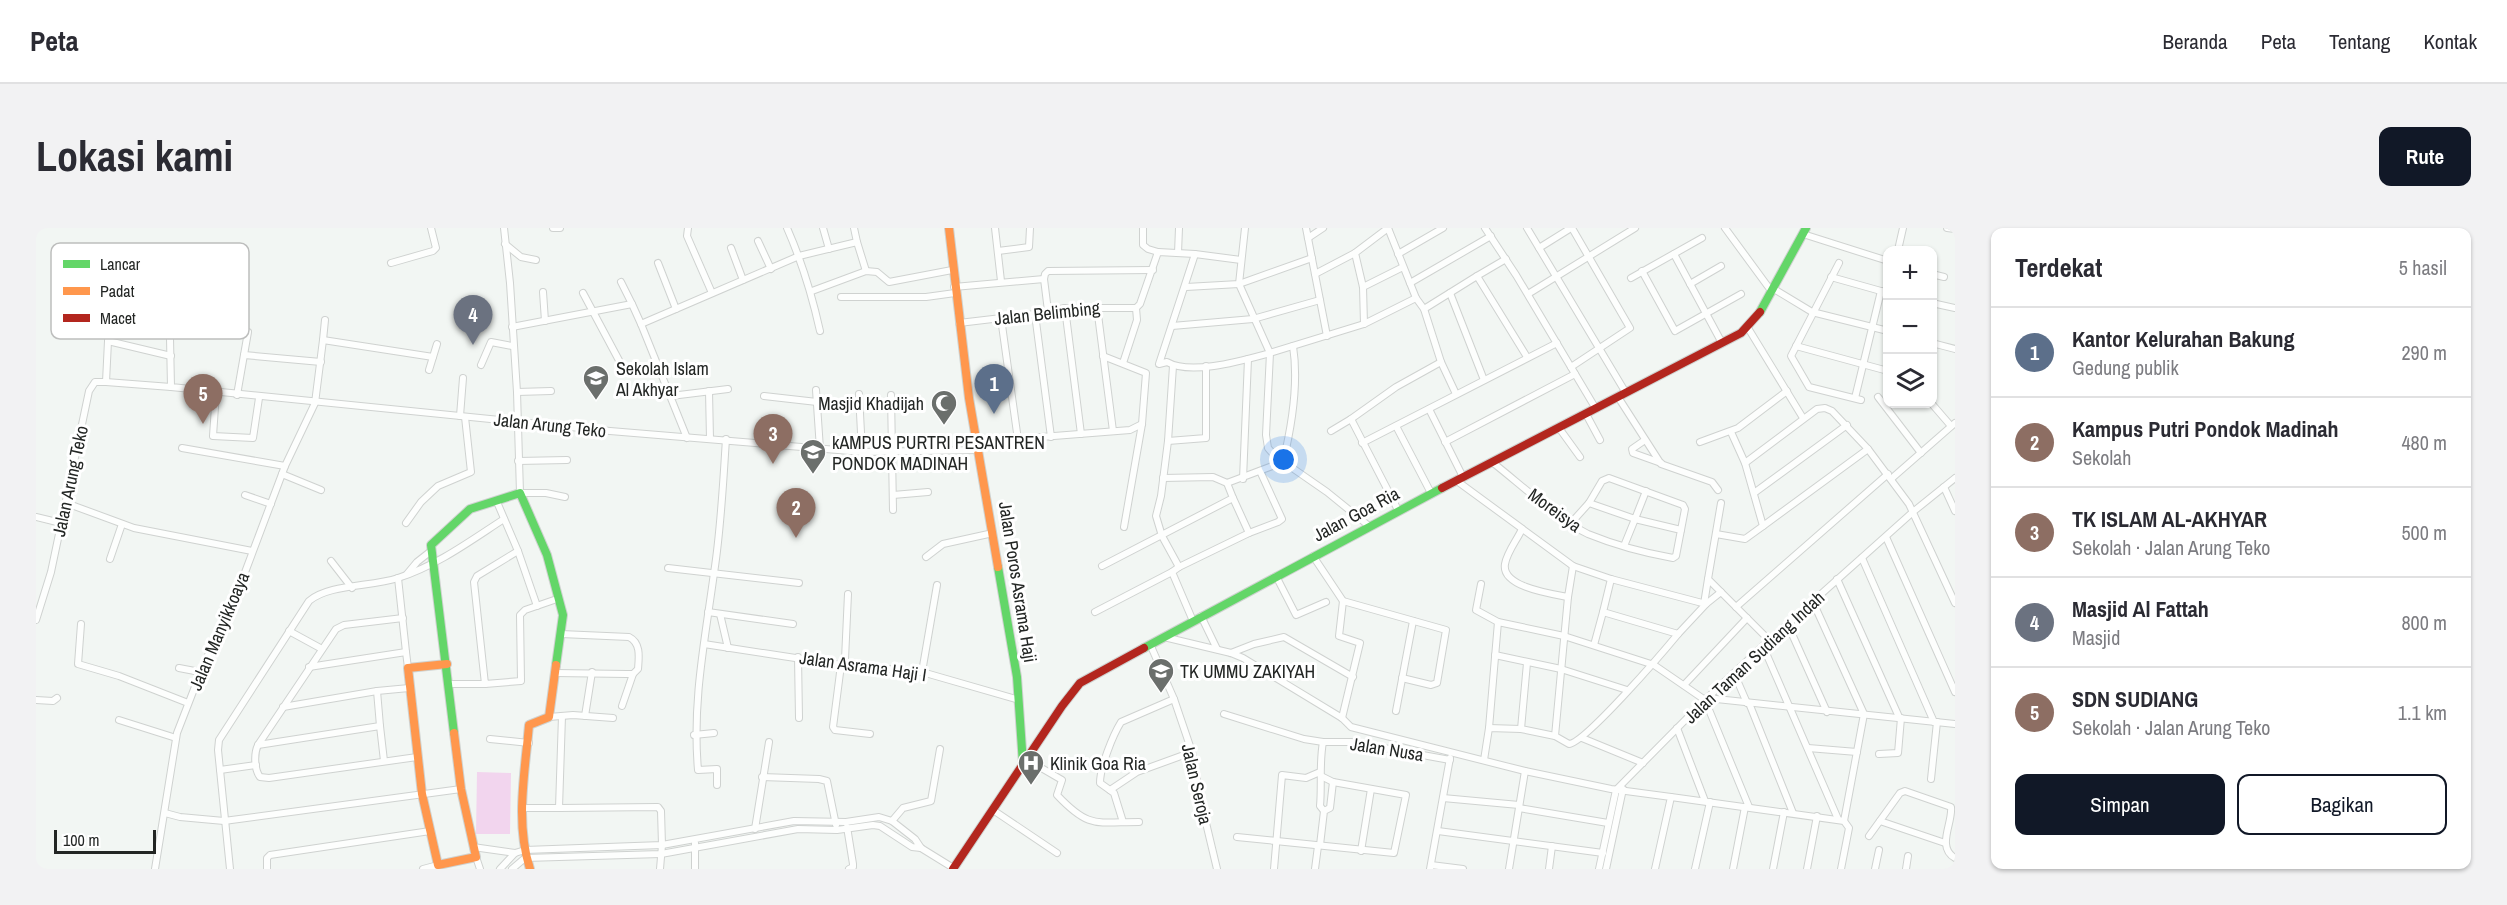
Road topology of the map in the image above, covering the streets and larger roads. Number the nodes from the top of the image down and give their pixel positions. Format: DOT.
graph roads {
  1 [pos="431,228"];
  2 [pos="504,228"];
  3 [pos="553,228"];
  4 [pos="560,228"];
  5 [pos="688,228"];
  6 [pos="787,228"];
  7 [pos="823,228"];
  8 [pos="854,228"];
  9 [pos="949,228"];
  10 [pos="995,228"];
  11 [pos="1030,228"];
  12 [pos="1143,228"];
  13 [pos="1179,228"];
  14 [pos="1245,228"];
  15 [pos="1306,228"];
  16 [pos="1323,228"];
  17 [pos="1388,228"];
  18 [pos="1443,228"];
  19 [pos="1485,228"];
  20 [pos="1527,228"];
  21 [pos="1572,228"];
  22 [pos="1635,228"];
  23 [pos="1725,228"];
  24 [pos="1903,228"];
  25 [pos="1947,228"];
  26 [pos="1955,229"];
  27 [pos="1804,231"];
  28 [pos="1491,236"];
  29 [pos="1308,238"];
  30 [pos="1702,238"];
  31 [pos="758,241"];
  32 [pos="857,242"];
  33 [pos="504,244"];
  34 [pos="1899,246"];
  35 [pos="731,248"];
  36 [pos="1539,248"];
  37 [pos="829,249"];
  38 [pos="998,251"];
  39 [pos="1158,252"];
  40 [pos="1178,253"];
  41 [pos="1355,253"];
  42 [pos="1195,254"];
  43 [pos="1398,254"];
  44 [pos="1674,254"];
  45 [pos="1589,255"];
  46 [pos="800,256"];
  47 [pos="1312,258"];
  48 [pos="1506,259"];
  49 [pos="536,260"];
  50 [pos="1242,260"];
  51 [pos="1883,260"];
  52 [pos="391,263"];
  53 [pos="658,263"];
  54 [pos="1839,263"];
  55 [pos="1721,266"];
  56 [pos="1403,267"];
  57 [pos="771,268"];
  58 [pos="952,270"];
  59 [pos="1153,270"];
  60 [pos="866,271"];
  61 [pos="1642,271"];
  62 [pos="1315,274"];
  63 [pos="1477,276"];
  64 [pos="1556,276"];
  65 [pos="1937,276"];
  66 [pos="1831,277"];
  67 [pos="1631,278"];
  68 [pos="1944,278"];
  69 [pos="1044,279"];
  70 [pos="743,280"];
  71 [pos="621,282"];
  72 [pos="1001,282"];
  73 [pos="1410,283"];
  74 [pos="1239,284"];
  75 [pos="1690,284"];
  76 [pos="1186,287"];
  77 [pos="1363,287"];
  78 [pos="955,290"];
  79 [pos="1773,290"];
  80 [pos="812,291"];
  81 [pos="543,292"];
  82 [pos="1883,292"];
  83 [pos="583,293"];
  84 [pos="712,293"];
  85 [pos="1450,293"];
  86 [pos="1528,294"];
  87 [pos="1741,294"];
  88 [pos="1883,295"];
  89 [pos="842,297"];
  90 [pos="1416,298"];
  91 [pos="1320,300"];
  92 [pos="632,304"];
  93 [pos="1937,304"];
  94 [pos="1097,307"];
  95 [pos="1065,308"];
  96 [pos="1136,308"];
  97 [pos="1955,308"];
  98 [pos="676,309"];
  99 [pos="1424,309"];
  100 [pos="1048,310"];
  101 [pos="591,312"];
  102 [pos="1812,312"];
  103 [pos="1706,313"];
  104 [pos="1035,314"];
  105 [pos="1001,318"];
  106 [pos="1253,319"];
  107 [pos="325,320"];
  108 [pos="545,321"];
  109 [pos="959,323"];
  110 [pos="641,324"];
  111 [pos="1364,324"];
  112 [pos="1172,326"];
  113 [pos="512,327"];
  114 [pos="1871,327"];
  115 [pos="1748,328"];
  116 [pos="1883,330"];
  117 [pos="820,331"];
  118 [pos="1327,336"];
  119 [pos="170,339"];
  120 [pos="247,339"];
  121 [pos="323,340"];
  122 [pos="108,341"];
  123 [pos="1557,343"];
  124 [pos="1722,343"];
  125 [pos="437,344"];
  126 [pos="1937,345"];
  127 [pos="513,346"];
  128 [pos="1293,346"];
  129 [pos="1796,346"];
  130 [pos="1601,349"];
  131 [pos="1955,350"];
  132 [pos="1270,353"];
  133 [pos="244,355"];
  134 [pos="171,356"];
  135 [pos="1103,356"];
  136 [pos="433,357"];
  137 [pos="1527,357"];
  138 [pos="1248,359"];
  139 [pos="321,362"];
  140 [pos="1441,362"];
  141 [pos="1124,363"];
  142 [pos="1863,363"];
  143 [pos="481,365"];
  144 [pos="622,366"];
  145 [pos="1173,366"];
  146 [pos="1206,366"];
  147 [pos="1571,367"];
  148 [pos="429,370"];
  149 [pos="1883,370"];
  150 [pos="1575,374"];
  151 [pos="463,378"];
  152 [pos="1484,380"];
  153 [pos="106,382"];
  154 [pos="171,387"];
  155 [pos="728,389"];
  156 [pos="816,390"];
  157 [pos="550,391"];
  158 [pos="709,391"];
  159 [pos="1787,391"];
  160 [pos="517,392"];
  161 [pos="635,392"];
  162 [pos="216,393"];
  163 [pos="670,394"];
  164 [pos="859,394"];
  165 [pos="1456,394"];
  166 [pos="237,395"];
  167 [pos="891,395"];
  168 [pos="1622,395"];
  169 [pos="764,396"];
  170 [pos="1878,397"];
  171 [pos="259,398"];
  172 [pos="315,402"];
  173 [pos="817,402"];
  174 [pos="1936,408"];
  175 [pos="1429,409"];
  176 [pos="1596,409"];
  177 [pos="1587,414"];
  178 [pos="462,416"];
  179 [pos="1803,418"];
  180 [pos="1351,420"];
  181 [pos="518,421"];
  182 [pos="1142,424"];
  183 [pos="1953,424"];
  184 [pos="1847,425"];
  185 [pos="1396,426"];
  186 [pos="1559,428"];
  187 [pos="1113,431"];
  188 [pos="1331,431"];
  189 [pos="1731,432"];
  190 [pos="1081,434"];
  191 [pos="1051,437"];
  192 [pos="687,438"];
  193 [pos="710,439"];
  194 [pos="726,440"];
  195 [pos="1018,440"];
  196 [pos="1600,440"];
  197 [pos="1645,440"];
  198 [pos="1168,441"];
  199 [pos="1445,442"];
  200 [pos="1700,442"];
  201 [pos="1362,443"];
  202 [pos="978,446"];
  203 [pos="182,448"];
  204 [pos="820,449"];
  205 [pos="1868,449"];
  206 [pos="862,452"];
  207 [pos="892,453"];
  208 [pos="1921,453"];
  209 [pos="1580,457"];
  210 [pos="567,459"];
  211 [pos="518,461"];
  212 [pos="1283,462"];
  213 [pos="1492,462"];
  214 [pos="1745,463"];
  215 [pos="1661,464"];
  216 [pos="285,466"];
  217 [pos="1260,471"];
  218 [pos="282,474"];
  219 [pos="1889,476"];
  220 [pos="1163,478"];
  221 [pos="1955,478"];
  222 [pos="1243,479"];
  223 [pos="1460,479"];
  224 [pos="1227,483"];
  225 [pos="1944,487"];
  226 [pos="321,490"];
  227 [pos="1718,490"];
  228 [pos="928,492"];
  229 [pos="1646,492"];
  230 [pos="520,493"];
  231 [pos="1431,493"];
  232 [pos="1754,493"];
  233 [pos="244,495"];
  234 [pos="893,495"];
  235 [pos="565,497"];
  236 [pos="1233,498"];
  237 [pos="497,502"];
  238 [pos="66,503"];
  239 [pos="1588,503"];
  240 [pos="1721,503"];
  241 [pos="271,504"];
  242 [pos="893,510"];
  243 [pos="1398,510"];
  244 [pos="1914,511"];
  245 [pos="1955,511"];
  246 [pos="36,517"];
  247 [pos="504,519"];
  248 [pos="1635,519"];
  249 [pos="61,523"];
  250 [pos="406,523"];
  251 [pos="1572,523"];
  252 [pos="122,524"];
  253 [pos="1369,526"];
  254 [pos="1763,526"];
  255 [pos="1124,527"];
  256 [pos="1522,529"];
  257 [pos="1681,530"];
  258 [pos="993,533"];
  259 [pos="1249,533"];
  260 [pos="1716,534"];
  261 [pos="1162,536"];
  262 [pos="1886,537"];
  263 [pos="1623,546"];
  264 [pos="252,551"];
  265 [pos="431,551"];
  266 [pos="518,551"];
  267 [pos="1313,556"];
  268 [pos="926,557"];
  269 [pos="1862,558"];
  270 [pos="110,559"];
  271 [pos="331,561"];
  272 [pos="434,564"];
  273 [pos="1102,566"];
  274 [pos="1573,566"];
  275 [pos="1179,567"];
  276 [pos="668,568"];
  277 [pos="1172,572"];
  278 [pos="714,574"];
  279 [pos="407,575"];
  280 [pos="1276,576"];
  281 [pos="398,578"];
  282 [pos="1611,579"];
  283 [pos="1708,579"];
  284 [pos="1838,579"];
  285 [pos="799,583"];
  286 [pos="1480,584"];
  287 [pos="937,585"];
  288 [pos="352,588"];
  289 [pos="1721,592"];
  290 [pos="848,594"];
  291 [pos="1568,597"];
  292 [pos="554,600"];
  293 [pos="1343,601"];
  294 [pos="1326,602"];
  295 [pos="1813,602"];
  296 [pos="1955,603"];
  297 [pos="1705,604"];
  298 [pos="537,606"];
  299 [pos="1736,607"];
  300 [pos="708,612"];
  301 [pos="1095,612"];
  302 [pos="1603,612"];
  303 [pos="720,614"];
  304 [pos="403,618"];
  305 [pos="1747,618"];
  306 [pos="1197,619"];
  307 [pos="36,620"];
  308 [pos="1413,621"];
  309 [pos="1498,622"];
  310 [pos="81,624"];
  311 [pos="793,624"];
  312 [pos="1788,625"];
  313 [pos="289,631"];
  314 [pos="561,634"];
  315 [pos="1678,634"];
  316 [pos="1564,636"];
  317 [pos="1164,637"];
  318 [pos="1770,641"];
  319 [pos="704,644"];
  320 [pos="1150,644"];
  321 [pos="1594,645"];
  322 [pos="1763,646"];
  323 [pos="728,648"];
  324 [pos="322,649"];
  325 [pos="1217,649"];
  326 [pos="406,652"];
  327 [pos="1232,652"];
  328 [pos="1495,655"];
  329 [pos="798,657"];
  330 [pos="1527,663"];
  331 [pos="447,664"];
  332 [pos="1653,664"];
  333 [pos="842,665"];
  334 [pos="309,667"];
  335 [pos="179,668"];
  336 [pos="408,668"];
  337 [pos="1561,669"];
  338 [pos="200,672"];
  339 [pos="592,672"];
  340 [pos="922,672"];
  341 [pos="555,673"];
  342 [pos="1734,673"];
  343 [pos="633,674"];
  344 [pos="1353,677"];
  345 [pos="1402,678"];
  346 [pos="449,684"];
  347 [pos="485,684"];
  348 [pos="1684,685"];
  349 [pos="409,688"];
  350 [pos="1627,690"];
  351 [pos="377,692"];
  352 [pos="1955,692"];
  353 [pos="57,698"];
  354 [pos="1174,699"];
  355 [pos="1706,699"];
  356 [pos="36,700"];
  357 [pos="1019,700"];
  358 [pos="188,703"];
  359 [pos="1748,703"];
  360 [pos="283,706"];
  361 [pos="622,706"];
  362 [pos="1790,707"];
  363 [pos="1396,711"];
  364 [pos="1827,712"];
  365 [pos="1224,714"];
  366 [pos="1864,714"];
  367 [pos="562,716"];
  368 [pos="585,716"];
  369 [pos="549,717"];
  370 [pos="1900,717"];
  371 [pos="613,718"];
  372 [pos="799,718"];
  373 [pos="1342,718"];
  374 [pos="119,720"];
  375 [pos="1935,722"];
  376 [pos="1955,724"];
  377 [pos="380,726"];
  378 [pos="1351,727"];
  379 [pos="1489,728"];
  380 [pos="1677,728"];
  381 [pos="1521,729"];
  382 [pos="714,733"];
  383 [pos="870,734"];
  384 [pos="694,735"];
  385 [pos="1555,736"];
  386 [pos="176,738"];
  387 [pos="1582,738"];
  388 [pos="490,739"];
  389 [pos="769,742"];
  390 [pos="1323,742"];
  391 [pos="1351,742"];
  392 [pos="529,743"];
  393 [pos="258,745"];
  394 [pos="1808,748"];
  395 [pos="940,749"];
  396 [pos="1451,751"];
  397 [pos="1192,752"];
  398 [pos="1857,752"];
  399 [pos="1879,754"];
  400 [pos="417,758"];
  401 [pos="1450,760"];
  402 [pos="1484,760"];
  403 [pos="384,761"];
  404 [pos="1025,761"];
  405 [pos="1643,763"];
  406 [pos="256,765"];
  407 [pos="220,770"];
  408 [pos="1525,771"];
  409 [pos="1321,775"];
  410 [pos="762,777"];
  411 [pos="1931,779"];
  412 [pos="1333,782"];
  413 [pos="717,785"];
  414 [pos="1620,788"];
  415 [pos="461,789"];
  416 [pos="1371,789"];
  417 [pos="1110,790"];
  418 [pos="422,794"];
  419 [pos="1671,797"];
  420 [pos="1443,798"];
  421 [pos="1708,801"];
  422 [pos="1519,807"];
  423 [pos="1747,807"];
  424 [pos="524,808"];
  425 [pos="560,808"];
  426 [pos="993,810"];
  427 [pos="1324,811"];
  428 [pos="1784,812"];
  429 [pos="165,813"];
  430 [pos="1793,813"];
  431 [pos="1817,816"];
  432 [pos="1841,820"];
  433 [pos="224,821"];
  434 [pos="892,821"];
  435 [pos="1880,821"];
  436 [pos="822,822"];
  437 [pos="836,822"];
  438 [pos="1123,822"];
  439 [pos="1139,822"];
  440 [pos="1608,824"];
  441 [pos="847,826"];
  442 [pos="755,829"];
  443 [pos="822,830"];
  444 [pos="837,830"];
  445 [pos="430,831"];
  446 [pos="1438,831"];
  447 [pos="1869,836"];
  448 [pos="1237,837"];
  449 [pos="1514,841"];
  450 [pos="1276,842"];
  451 [pos="695,843"];
  452 [pos="1945,843"];
  453 [pos="662,845"];
  454 [pos="1319,846"];
  455 [pos="1552,846"];
  456 [pos="473,848"];
  457 [pos="921,848"];
  458 [pos="1879,850"];
  459 [pos="1361,851"];
  460 [pos="515,853"];
  461 [pos="1057,853"];
  462 [pos="1602,853"];
  463 [pos="525,854"];
  464 [pos="661,854"];
  465 [pos="1908,856"];
  466 [pos="476,857"];
  467 [pos="1955,858"];
  468 [pos="439,867"];
  469 [pos="1431,867"];
  470 [pos="155,869"];
  471 [pos="230,869"];
  472 [pos="267,869"];
  473 [pos="423,869"];
  474 [pos="480,869"];
  475 [pos="500,869"];
  476 [pos="512,869"];
  477 [pos="530,869"];
  478 [pos="660,869"];
  479 [pos="695,869"];
  480 [pos="849,869"];
  481 [pos="954,869"];
  482 [pos="1217,869"];
  483 [pos="1274,869"];
  484 [pos="1315,869"];
  485 [pos="1463,869"];
  486 [pos="1509,869"];
  487 [pos="1549,869"];
  488 [pos="1599,869"];
  489 [pos="1606,869"];
  490 [pos="1655,869"];
  491 [pos="1695,869"];
  492 [pos="1733,869"];
  493 [pos="1773,869"];
  494 [pos="1807,869"];
  495 [pos="1841,869"];
  496 [pos="1875,869"];
  497 [pos="1906,869"];
  1 -- 52 [label="street"];
  2 -- 33 [label="street"];
  3 -- 4 [label="street"];
  5 -- 84 [label="street"];
  6 -- 46 [label="street"];
  7 -- 37 [label="street"];
  8 -- 32 [label="street"];
  9 -- 58 [label="street, Jalan Poros Asrama Haji"];
  10 -- 38 [label="street"];
  11 -- 38 [label="street"];
  12 -- 39 [label="street"];
  13 -- 40 [label="street"];
  14 -- 50 [label="street"];
  15 -- 29 [label="street"];
  16 -- 29 [label="street"];
  17 -- 41 [label="street"];
  17 -- 43 [label="street"];
  18 -- 43 [label="street"];
  19 -- 28 [label="street"];
  20 -- 36 [label="street"];
  21 -- 36 [label="street"];
  21 -- 45 [label="street"];
  22 -- 45 [label="street"];
  23 -- 79 [label="street"];
  24 -- 34 [label="street"];
  25 -- 26 [label="street"];
  27 -- 51 [label="street"];
  27 -- 79 [label="street, Jalan Goa Ria"];
  28 -- 48 [label="street"];
  28 -- 73 [label="street"];
  29 -- 47 [label="street"];
  30 -- 44 [label="street"];
  31 -- 57 [label="street"];
  32 -- 37 [label="street"];
  32 -- 60 [label="street"];
  33 -- 49 [label="street"];
  33 -- 113 [label="street"];
  35 -- 70 [label="street"];
  36 -- 64 [label="street"];
  37 -- 46 [label="street"];
  38 -- 72 [label="street"];
  39 -- 40 [label="street"];
  39 -- 59 [label="street"];
  40 -- 42 [label="street"];
  41 -- 62 [label="street"];
  41 -- 77 [label="street"];
  42 -- 50 [label="street"];
  42 -- 76 [label="street"];
  43 -- 56 [label="street"];
  44 -- 61 [label="street"];
  44 -- 75 [label="street"];
  45 -- 64 [label="street"];
  45 -- 130 [label="street"];
  46 -- 57 [label="street"];
  46 -- 80 [label="street"];
  47 -- 62 [label="street"];
  47 -- 74 [label="street"];
  48 -- 63 [label="street"];
  48 -- 86 [label="street"];
  50 -- 74 [label="street"];
  53 -- 98 [label="street"];
  54 -- 66 [label="street"];
  55 -- 75 [label="street"];
  56 -- 73 [label="street"];
  56 -- 77 [label="street"];
  57 -- 70 [label="street"];
  58 -- 60 [label="street"];
  58 -- 78 [label="street, Jalan Poros Asrama Haji"];
  59 -- 69 [label="street"];
  59 -- 96 [label="street"];
  60 -- 80 [label="street"];
  61 -- 67 [label="street"];
  61 -- 103 [label="street"];
  62 -- 91 [label="street"];
  63 -- 85 [label="street"];
  63 -- 137 [label="street"];
  64 -- 86 [label="street"];
  64 -- 130 [label="street"];
  65 -- 68 [label="street"];
  66 -- 82 [label="street"];
  66 -- 102 [label="street"];
  69 -- 72 [label="street"];
  69 -- 100 [label="street"];
  70 -- 84 [label="street"];
  71 -- 92 [label="street"];
  72 -- 78 [label="street"];
  73 -- 90 [label="street"];
  74 -- 76 [label="street"];
  74 -- 106 [label="street"];
  75 -- 103 [label="street"];
  76 -- 112 [label="street"];
  77 -- 111 [label="street"];
  78 -- 89 [label="street"];
  78 -- 109 [label="street, Jalan Poros Asrama Haji"];
  79 -- 102 [label="street"];
  79 -- 115 [label="street, Jalan Goa Ria"];
  80 -- 117 [label="street"];
  81 -- 108 [label="street"];
  83 -- 101 [label="street"];
  84 -- 98 [label="street"];
  85 -- 99 [label="street"];
  85 -- 152 [label="street"];
  86 -- 123 [label="street"];
  87 -- 103 [label="street"];
  88 -- 114 [label="street"];
  90 -- 99 [label="street"];
  90 -- 111 [label="street"];
  91 -- 106 [label="street"];
  91 -- 118 [label="street"];
  92 -- 101 [label="street"];
  92 -- 110 [label="street"];
  93 -- 97 [label="street"];
  94 -- 95 [label="street, Jalan Belimbing"];
  94 -- 96 [label="street, Jalan Belimbing"];
  94 -- 135 [label="street"];
  95 -- 100 [label="street, Jalan Belimbing"];
  95 -- 190 [label="street"];
  96 -- 141 [label="street"];
  98 -- 110 [label="street"];
  99 -- 140 [label="street"];
  100 -- 104 [label="street, Jalan Belimbing"];
  101 -- 108 [label="street"];
  101 -- 144 [label="street"];
  102 -- 114 [label="street"];
  102 -- 129 [label="street"];
  103 -- 124 [label="street"];
  104 -- 105 [label="street, Jalan Belimbing"];
  104 -- 191 [label="street"];
  105 -- 109 [label="street, Jalan Belimbing"];
  105 -- 195 [label="street"];
  106 -- 112 [label="street"];
  106 -- 132 [label="street"];
  107 -- 121 [label="street, Jalan Manyikkoaya"];
  108 -- 113 [label="street"];
  109 -- 202 [label="street, Jalan Poros Asrama Haji"];
  110 -- 163 [label="street"];
  111 -- 118 [label="street"];
  112 -- 145 [label="street"];
  113 -- 127 [label="street"];
  114 -- 116 [label="street"];
  114 -- 142 [label="street"];
  115 -- 124 [label="street, Jalan Goa Ria"];
  115 -- 159 [label="street"];
  118 -- 128 [label="street"];
  119 -- 134 [label="street"];
  120 -- 133 [label="street"];
  121 -- 136 [label="street"];
  121 -- 139 [label="street, Jalan Manyikkoaya"];
  122 -- 134 [label="street"];
  122 -- 153 [label="street"];
  123 -- 137 [label="street"];
  123 -- 147 [label="street"];
  124 -- 168 [label="street, Jalan Goa Ria"];
  125 -- 136 [label="street"];
  126 -- 131 [label="street"];
  127 -- 143 [label="street"];
  127 -- 160 [label="street"];
  128 -- 132 [label="street"];
  128 -- 212 [label="street"];
  129 -- 142 [label="street"];
  129 -- 142 [label="street"];
  130 -- 147 [label="street"];
  130 -- 168 [label="street"];
  132 -- 138 [label="street"];
  132 -- 212 [label="street"];
  133 -- 139 [label="street"];
  133 -- 166 [label="street"];
  134 -- 154 [label="street"];
  135 -- 141 [label="street"];
  135 -- 187 [label="street"];
  136 -- 148 [label="street"];
  137 -- 152 [label="street"];
  138 -- 146 [label="street"];
  138 -- 222 [label="street"];
  139 -- 172 [label="street, Jalan Manyikkoaya"];
  140 -- 165 [label="street"];
  140 -- 180 [label="street"];
  141 -- 182 [label="street"];
  142 -- 149 [label="street"];
  145 -- 146 [label="street"];
  145 -- 198 [label="street"];
  146 -- 198 [label="street"];
  147 -- 150 [label="street"];
  150 -- 176 [label="street"];
  150 -- 199 [label="street"];
  151 -- 178 [label="street"];
  152 -- 165 [label="street"];
  153 -- 154 [label="street, Jalan Arung Teko"];
  153 -- 238 [label="street, Jalan Arung Teko"];
  154 -- 162 [label="street, Jalan Arung Teko"];
  155 -- 158 [label="street"];
  156 -- 173 [label="street"];
  157 -- 160 [label="street"];
  158 -- 163 [label="street"];
  158 -- 193 [label="street"];
  159 -- 179 [label="street"];
  159 -- 189 [label="street"];
  160 -- 181 [label="street"];
  161 -- 163 [label="street"];
  162 -- 166 [label="street, Jalan Arung Teko"];
  162 -- 171 [label="street"];
  163 -- 192 [label="street"];
  164 -- 206 [label="street"];
  165 -- 175 [label="street"];
  166 -- 171 [label="street, Jalan Arung Teko"];
  167 -- 207 [label="street"];
  168 -- 176 [label="street, Jalan Goa Ria"];
  168 -- 197 [label="street"];
  169 -- 173 [label="street"];
  170 -- 208 [label="street"];
  171 -- 172 [label="street, Jalan Arung Teko"];
  172 -- 178 [label="street, Jalan Arung Teko"];
  172 -- 216 [label="street, Jalan Manyikkoaya"];
  173 -- 204 [label="street"];
  174 -- 183 [label="street"];
  175 -- 185 [label="street"];
  175 -- 199 [label="street"];
  176 -- 177 [label="street, Jalan Goa Ria"];
  177 -- 186 [label="street, Jalan Goa Ria"];
  177 -- 196 [label="street"];
  178 -- 181 [label="street, Jalan Arung Teko"];
  178 -- 250 [label="street"];
  179 -- 184 [label="street"];
  179 -- 214 [label="street"];
  180 -- 188 [label="street"];
  180 -- 201 [label="street"];
  181 -- 192 [label="street, Jalan Arung Teko"];
  181 -- 211 [label="street"];
  182 -- 187 [label="street, Jalan Arung Teko"];
  182 -- 255 [label="street"];
  183 -- 208 [label="street"];
  184 -- 205 [label="street"];
  184 -- 232 [label="street"];
  185 -- 201 [label="street"];
  185 -- 231 [label="street"];
  186 -- 209 [label="street"];
  186 -- 213 [label="street, Jalan Goa Ria"];
  187 -- 190 [label="street, Jalan Arung Teko"];
  189 -- 200 [label="street"];
  189 -- 214 [label="street"];
  190 -- 191 [label="street, Jalan Arung Teko"];
  191 -- 195 [label="street, Jalan Arung Teko"];
  192 -- 193 [label="street, Jalan Arung Teko"];
  193 -- 194 [label="street, Jalan Arung Teko"];
  194 -- 204 [label="street, Jalan Arung Teko"];
  194 -- 278 [label="street"];
  195 -- 202 [label="street, Jalan Arung Teko"];
  197 -- 215 [label="street"];
  197 -- 215 [label="street"];
  198 -- 220 [label="street"];
  199 -- 223 [label="street"];
  201 -- 243 [label="street"];
  202 -- 207 [label="street, Jalan Arung Teko"];
  202 -- 258 [label="street, Jalan Poros Asrama Haji"];
  203 -- 216 [label="street"];
  204 -- 206 [label="street, Jalan Arung Teko"];
  205 -- 219 [label="street"];
  205 -- 254 [label="street"];
  206 -- 207 [label="street, Jalan Arung Teko"];
  207 -- 234 [label="street"];
  208 -- 219 [label="street"];
  210 -- 211 [label="street"];
  211 -- 230 [label="street"];
  212 -- 217 [label="street"];
  212 -- 253 [label="street"];
  213 -- 223 [label="street, Jalan Goa Ria"];
  213 -- 251 [label="street, Moreisya"];
  214 -- 232 [label="street"];
  215 -- 227 [label="street"];
  216 -- 218 [label="street, Jalan Manyikkoaya"];
  217 -- 222 [label="street"];
  217 -- 259 [label="street"];
  218 -- 226 [label="street"];
  218 -- 241 [label="street, Jalan Manyikkoaya"];
  219 -- 244 [label="street"];
  219 -- 299 [label="street"];
  220 -- 224 [label="street"];
  220 -- 261 [label="street"];
  221 -- 225 [label="street, Jalan Taman Sudiang Indah"];
  222 -- 224 [label="street"];
  223 -- 231 [label="street, Jalan Goa Ria"];
  223 -- 256 [label="street"];
  224 -- 236 [label="street"];
  225 -- 244 [label="street, Jalan Taman Sudiang Indah"];
  225 -- 245 [label="street"];
  228 -- 234 [label="street"];
  229 -- 239 [label="street"];
  229 -- 248 [label="street"];
  229 -- 257 [label="street"];
  230 -- 235 [label="street"];
  230 -- 237 [label="street"];
  230 -- 314 [label="street"];
  231 -- 243 [label="street, Jalan Goa Ria"];
  232 -- 254 [label="street"];
  233 -- 241 [label="street"];
  234 -- 242 [label="street"];
  236 -- 259 [label="street"];
  236 -- 261 [label="street"];
  237 -- 247 [label="street"];
  237 -- 265 [label="street"];
  238 -- 249 [label="street, Jalan Arung Teko"];
  238 -- 252 [label="street"];
  239 -- 248 [label="street"];
  239 -- 251 [label="street"];
  240 -- 260 [label="street"];
  241 -- 264 [label="street, Jalan Manyikkoaya"];
  243 -- 253 [label="street, Jalan Goa Ria"];
  244 -- 262 [label="street, Jalan Taman Sudiang Indah"];
  244 -- 296 [label="street"];
  246 -- 249 [label="street"];
  247 -- 266 [label="street"];
  247 -- 272 [label="street"];
  248 -- 257 [label="street"];
  248 -- 263 [label="street"];
  249 -- 307 [label="street, Jalan Arung Teko"];
  251 -- 263 [label="street, Moreisya"];
  252 -- 264 [label="street"];
  252 -- 270 [label="street"];
  253 -- 267 [label="street, Jalan Goa Ria"];
  254 -- 260 [label="street"];
  256 -- 274 [label="street"];
  256 -- 291 [label="street"];
  257 -- 263 [label="street, Moreisya"];
  258 -- 268 [label="street"];
  258 -- 357 [label="street, Jalan Poros Asrama Haji"];
  259 -- 275 [label="street"];
  260 -- 283 [label="street"];
  261 -- 273 [label="street"];
  261 -- 275 [label="street"];
  262 -- 269 [label="street, Jalan Taman Sudiang Indah"];
  262 -- 352 [label="street"];
  264 -- 338 [label="street, Jalan Manyikkoaya"];
  265 -- 272 [label="street"];
  265 -- 279 [label="street"];
  266 -- 298 [label="street"];
  266 -- 347 [label="street"];
  267 -- 280 [label="street, Jalan Goa Ria"];
  267 -- 293 [label="street"];
  269 -- 284 [label="street, Jalan Taman Sudiang Indah"];
  269 -- 375 [label="street"];
  271 -- 288 [label="street"];
  272 -- 279 [label="street"];
  272 -- 331 [label="street"];
  274 -- 282 [label="street"];
  274 -- 291 [label="street"];
  275 -- 277 [label="street"];
  276 -- 278 [label="street"];
  277 -- 301 [label="street"];
  277 -- 306 [label="street"];
  278 -- 285 [label="street"];
  278 -- 300 [label="street"];
  279 -- 281 [label="street"];
  280 -- 294 [label="street"];
  280 -- 306 [label="street, Jalan Goa Ria"];
  281 -- 288 [label="street"];
  281 -- 304 [label="street"];
  282 -- 297 [label="street"];
  282 -- 302 [label="street"];
  283 -- 289 [label="street"];
  283 -- 297 [label="street"];
  284 -- 295 [label="street, Jalan Taman Sudiang Indah"];
  284 -- 370 [label="street"];
  286 -- 309 [label="street"];
  287 -- 340 [label="street"];
  288 -- 313 [label="street"];
  289 -- 297 [label="street"];
  289 -- 299 [label="street"];
  290 -- 333 [label="street"];
  291 -- 316 [label="street"];
  292 -- 298 [label="street"];
  293 -- 308 [label="street"];
  293 -- 344 [label="street"];
  295 -- 312 [label="street, Jalan Taman Sudiang Indah"];
  295 -- 366 [label="street"];
  297 -- 315 [label="street"];
  298 -- 347 [label="street"];
  299 -- 305 [label="street"];
  300 -- 303 [label="street"];
  300 -- 319 [label="street"];
  302 -- 315 [label="street"];
  302 -- 321 [label="street"];
  303 -- 311 [label="street"];
  303 -- 323 [label="street"];
  304 -- 324 [label="street"];
  304 -- 326 [label="street"];
  305 -- 318 [label="street"];
  305 -- 348 [label="street"];
  306 -- 317 [label="street, Jalan Goa Ria"];
  306 -- 325 [label="street"];
  308 -- 345 [label="street"];
  308 -- 345 [label="street"];
  309 -- 316 [label="street"];
  309 -- 328 [label="street"];
  310 -- 358 [label="street"];
  312 -- 318 [label="street, Jalan Taman Sudiang Indah"];
  312 -- 364 [label="street"];
  313 -- 324 [label="street"];
  313 -- 407 [label="street"];
  314 -- 341 [label="street"];
  314 -- 343 [label="street"];
  315 -- 332 [label="street"];
  316 -- 321 [label="street"];
  316 -- 337 [label="street"];
  317 -- 320 [label="street, Jalan Goa Ria"];
  317 -- 325 [label="street"];
  318 -- 322 [label="street, Jalan Taman Sudiang Indah"];
  319 -- 323 [label="street, Jalan Asrama Haji I"];
  319 -- 384 [label="street"];
  320 -- 354 [label="street, Jalan Seroja"];
  320 -- 404 [label="street, Jalan Goa Ria"];
  321 -- 332 [label="street"];
  322 -- 342 [label="street, Jalan Taman Sudiang Indah"];
  322 -- 362 [label="street"];
  323 -- 329 [label="street, Jalan Asrama Haji I"];
  324 -- 334 [label="street"];
  325 -- 327 [label="street"];
  326 -- 334 [label="street"];
  326 -- 336 [label="street"];
  327 -- 344 [label="street"];
  327 -- 373 [label="street"];
  328 -- 330 [label="street"];
  328 -- 379 [label="street"];
  329 -- 333 [label="street, Jalan Asrama Haji I"];
  329 -- 372 [label="street"];
  330 -- 337 [label="street"];
  330 -- 381 [label="street"];
  331 -- 336 [label="street"];
  331 -- 346 [label="street"];
  332 -- 348 [label="street"];
  332 -- 350 [label="street"];
  333 -- 340 [label="street, Jalan Asrama Haji I"];
  333 -- 383 [label="street"];
  334 -- 360 [label="street"];
  335 -- 338 [label="street"];
  336 -- 349 [label="street"];
  337 -- 350 [label="street"];
  337 -- 385 [label="street"];
  338 -- 358 [label="street, Jalan Manyikkoaya"];
  339 -- 341 [label="street"];
  339 -- 343 [label="street"];
  339 -- 368 [label="street"];
  340 -- 357 [label="street, Jalan Asrama Haji I"];
  341 -- 369 [label="street"];
  342 -- 355 [label="street, Jalan Taman Sudiang Indah"];
  342 -- 359 [label="street"];
  343 -- 361 [label="street"];
  344 -- 373 [label="street"];
  345 -- 363 [label="street"];
  346 -- 347 [label="street"];
  346 -- 415 [label="street"];
  348 -- 355 [label="street"];
  349 -- 351 [label="street"];
  349 -- 400 [label="street"];
  350 -- 387 [label="street"];
  351 -- 360 [label="street"];
  351 -- 377 [label="street"];
  353 -- 356 [label="street"];
  354 -- 397 [label="street, Jalan Seroja"];
  354 -- 417 [label="street"];
  355 -- 359 [label="street"];
  355 -- 380 [label="street, Jalan Taman Sudiang Indah"];
  355 -- 423 [label="street"];
  357 -- 404 [label="street, Jalan Poros Asrama Haji"];
  358 -- 386 [label="street, Jalan Manyikkoaya"];
  359 -- 362 [label="street"];
  359 -- 430 [label="street"];
  360 -- 393 [label="street"];
  362 -- 364 [label="street"];
  362 -- 394 [label="street"];
  364 -- 366 [label="street"];
  365 -- 390 [label="street, Jalan Nusa"];
  366 -- 370 [label="street"];
  366 -- 398 [label="street"];
  367 -- 368 [label="street"];
  367 -- 369 [label="street"];
  367 -- 425 [label="street"];
  368 -- 371 [label="street"];
  369 -- 392 [label="street"];
  370 -- 375 [label="street"];
  370 -- 399 [label="street"];
  373 -- 378 [label="street"];
  374 -- 386 [label="street"];
  375 -- 376 [label="street"];
  375 -- 411 [label="street"];
  377 -- 393 [label="street"];
  377 -- 403 [label="street"];
  378 -- 391 [label="street"];
  378 -- 396 [label="street"];
  379 -- 381 [label="street"];
  379 -- 402 [label="street"];
  380 -- 405 [label="street, Jalan Taman Sudiang Indah"];
  380 -- 421 [label="street"];
  381 -- 385 [label="street"];
  382 -- 384 [label="street"];
  384 -- 413 [label="street"];
  385 -- 387 [label="street"];
  386 -- 429 [label="street, Jalan Manyikkoaya"];
  387 -- 405 [label="street"];
  388 -- 392 [label="street"];
  389 -- 410 [label="street"];
  390 -- 391 [label="street, Jalan Nusa"];
  390 -- 409 [label="street"];
  391 -- 401 [label="street, Jalan Nusa"];
  392 -- 424 [label="street"];
  393 -- 406 [label="street"];
  394 -- 398 [label="street"];
  394 -- 432 [label="street"];
  395 -- 434 [label="street"];
  396 -- 401 [label="street"];
  396 -- 402 [label="street"];
  397 -- 417 [label="street"];
  397 -- 482 [label="street, Jalan Seroja"];
  398 -- 432 [label="street"];
  400 -- 403 [label="street"];
  400 -- 418 [label="street"];
  401 -- 420 [label="street"];
  402 -- 408 [label="street"];
  403 -- 406 [label="street"];
  404 -- 426 [label="street, Jalan Goa Ria"];
  404 -- 438 [label="street"];
  405 -- 414 [label="street, Jalan Taman Sudiang Indah"];
  406 -- 407 [label="street"];
  407 -- 433 [label="street"];
  408 -- 414 [label="street"];
  408 -- 422 [label="street"];
  409 -- 412 [label="street"];
  409 -- 427 [label="street"];
  409 -- 450 [label="street"];
  410 -- 437 [label="street"];
  410 -- 442 [label="street"];
  412 -- 416 [label="street"];
  412 -- 427 [label="street"];
  414 -- 419 [label="street"];
  414 -- 440 [label="street"];
  414 -- 489 [label="street"];
  415 -- 418 [label="street"];
  415 -- 456 [label="street"];
  416 -- 459 [label="street"];
  416 -- 459 [label="street"];
  417 -- 438 [label="street"];
  418 -- 433 [label="street"];
  418 -- 445 [label="street"];
  419 -- 421 [label="street"];
  419 -- 490 [label="street"];
  420 -- 422 [label="street"];
  420 -- 446 [label="street"];
  421 -- 423 [label="street"];
  421 -- 491 [label="street"];
  422 -- 440 [label="street"];
  422 -- 449 [label="street"];
  423 -- 428 [label="street"];
  423 -- 492 [label="street"];
  424 -- 425 [label="street"];
  424 -- 463 [label="street"];
  425 -- 453 [label="street"];
  426 -- 461 [label="street"];
  426 -- 481 [label="street, Jalan Goa Ria"];
  427 -- 454 [label="street"];
  428 -- 430 [label="street"];
  428 -- 493 [label="street"];
  429 -- 433 [label="street"];
  429 -- 470 [label="street, Jalan Manyikkoaya"];
  430 -- 431 [label="street"];
  431 -- 432 [label="street"];
  431 -- 494 [label="street"];
  432 -- 495 [label="street"];
  433 -- 471 [label="street"];
  434 -- 441 [label="street"];
  434 -- 457 [label="street"];
  435 -- 447 [label="street"];
  435 -- 452 [label="street"];
  435 -- 452 [label="street"];
  436 -- 437 [label="street"];
  436 -- 442 [label="street"];
  436 -- 443 [label="street"];
  437 -- 441 [label="street"];
  437 -- 444 [label="street"];
  438 -- 439 [label="street"];
  440 -- 462 [label="street"];
  441 -- 444 [label="street"];
  441 -- 457 [label="street"];
  441 -- 480 [label="street"];
  442 -- 451 [label="street"];
  443 -- 444 [label="street"];
  443 -- 451 [label="street"];
  445 -- 468 [label="street"];
  445 -- 472 [label="street"];
  446 -- 449 [label="street"];
  446 -- 469 [label="street"];
  448 -- 450 [label="street"];
  449 -- 455 [label="street"];
  449 -- 486 [label="street"];
  450 -- 454 [label="street"];
  450 -- 483 [label="street"];
  451 -- 453 [label="street"];
  451 -- 464 [label="street"];
  451 -- 479 [label="street"];
  452 -- 467 [label="street"];
  453 -- 463 [label="street"];
  453 -- 464 [label="street"];
  454 -- 459 [label="street"];
  454 -- 484 [label="street"];
  455 -- 462 [label="street"];
  455 -- 487 [label="street"];
  456 -- 460 [label="street"];
  456 -- 466 [label="street"];
  457 -- 481 [label="street"];
  458 -- 496 [label="street"];
  460 -- 463 [label="street"];
  460 -- 475 [label="street"];
  462 -- 488 [label="street"];
  463 -- 464 [label="street"];
  463 -- 476 [label="street"];
  463 -- 477 [label="street"];
  464 -- 478 [label="street"];
  465 -- 497 [label="street"];
  466 -- 468 [label="street"];
  466 -- 474 [label="street"];
  468 -- 473 [label="street"];
  469 -- 485 [label="street"];
}
